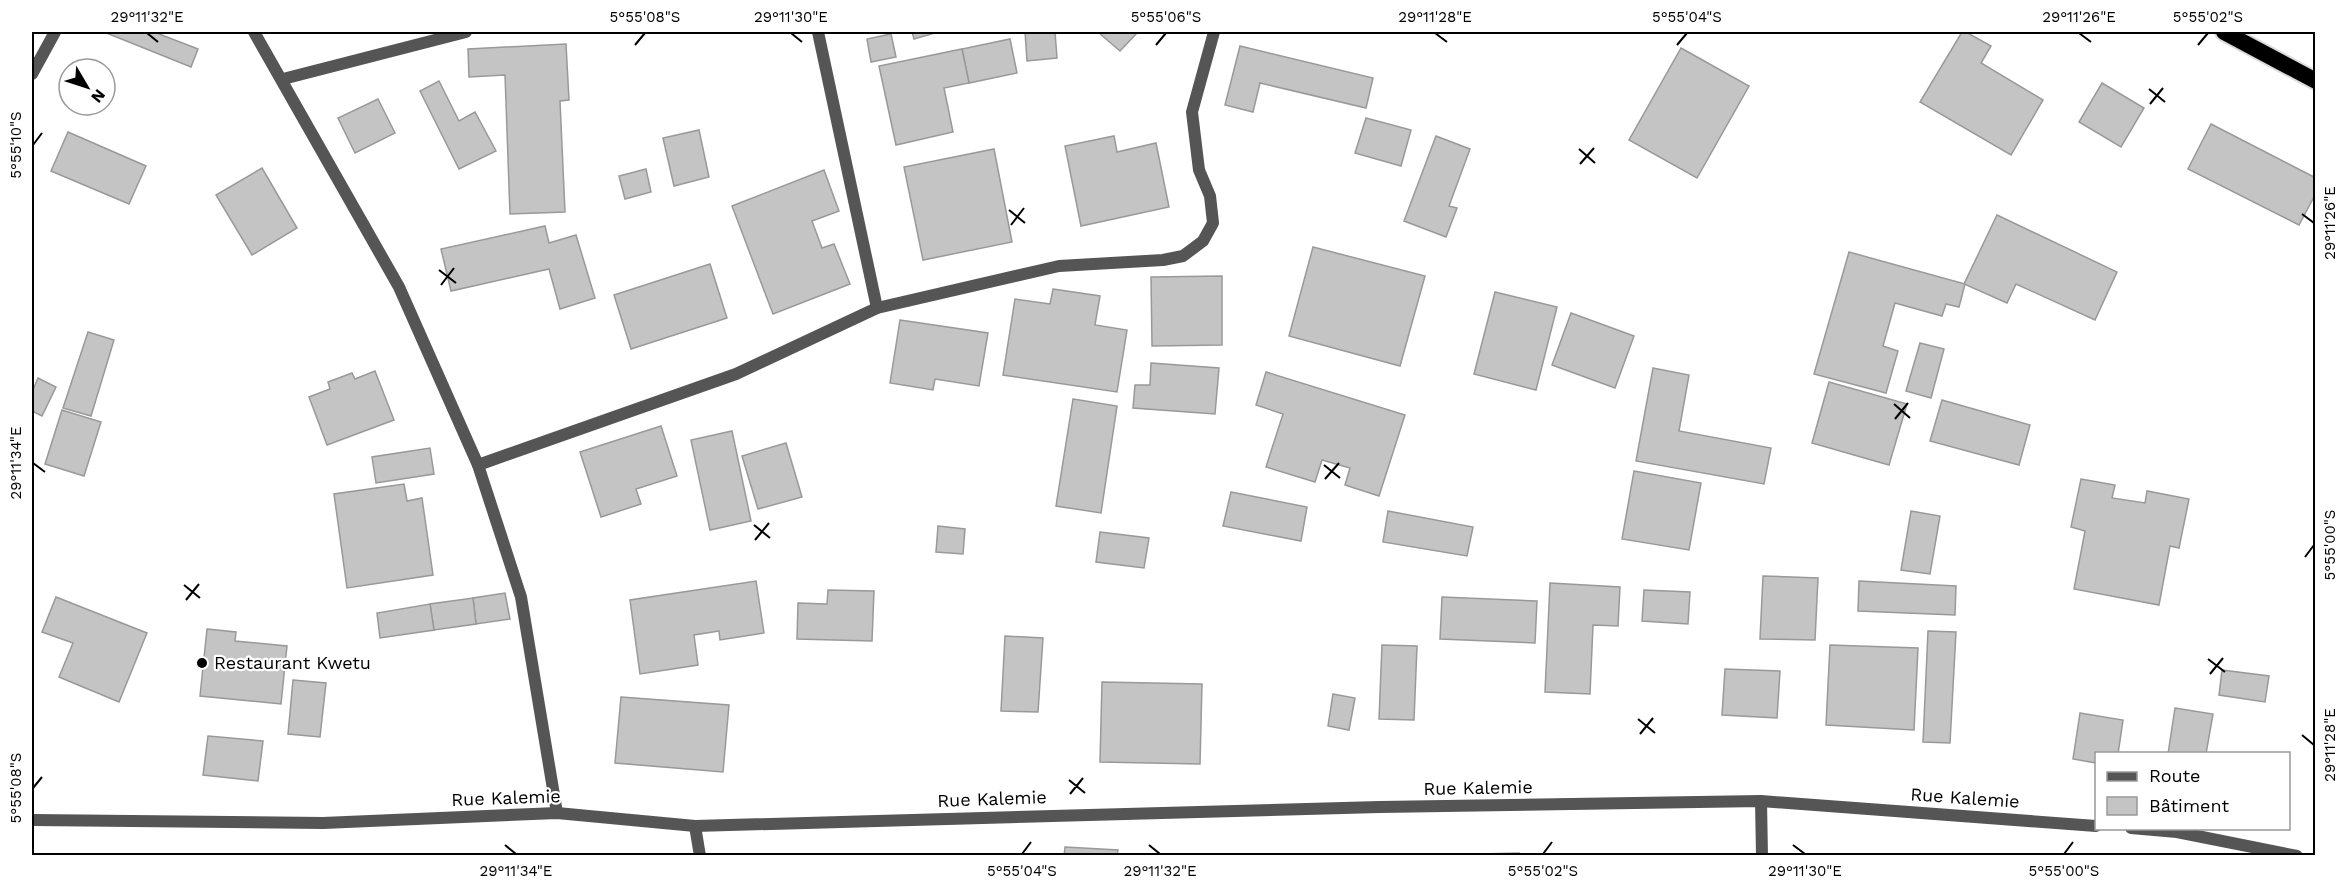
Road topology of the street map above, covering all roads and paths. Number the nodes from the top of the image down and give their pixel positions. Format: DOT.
graph roads {
  1 [pos="55,32"];
  2 [pos="254,32"];
  3 [pos="466,32"];
  4 [pos="818,32"];
  5 [pos="1214,32"];
  6 [pos="2224,32"];
  7 [pos="32,74"];
  8 [pos="283,79"];
  9 [pos="2316,81"];
  10 [pos="877,308"];
  11 [pos="477,465"];
  12 [pos="1761,801"];
  13 [pos="557,813"];
  14 [pos="32,820"];
  15 [pos="695,826"];
  16 [pos="2095,826"];
  17 [pos="2154,830"];
  18 [pos="700,855"];
  19 [pos="1762,855"];
  20 [pos="2296,855"];
  1 -- 7 [label="street"];
  2 -- 8 [label="street"];
  3 -- 8 [label="street"];
  4 -- 10 [label="street"];
  5 -- 10 [label="street"];
  6 -- 9 [label="highway"];
  8 -- 11 [label="street"];
  10 -- 11 [label="street"];
  11 -- 13 [label="street"];
  12 -- 15 [label="street, Rue Kalemie"];
  12 -- 16 [label="street, Rue Kalemie"];
  12 -- 19 [label="street"];
  13 -- 14 [label="street, Rue Kalemie"];
  13 -- 15 [label="street, Rue Kalemie"];
  15 -- 18 [label="street"];
  17 -- 20 [label="street"];
}
